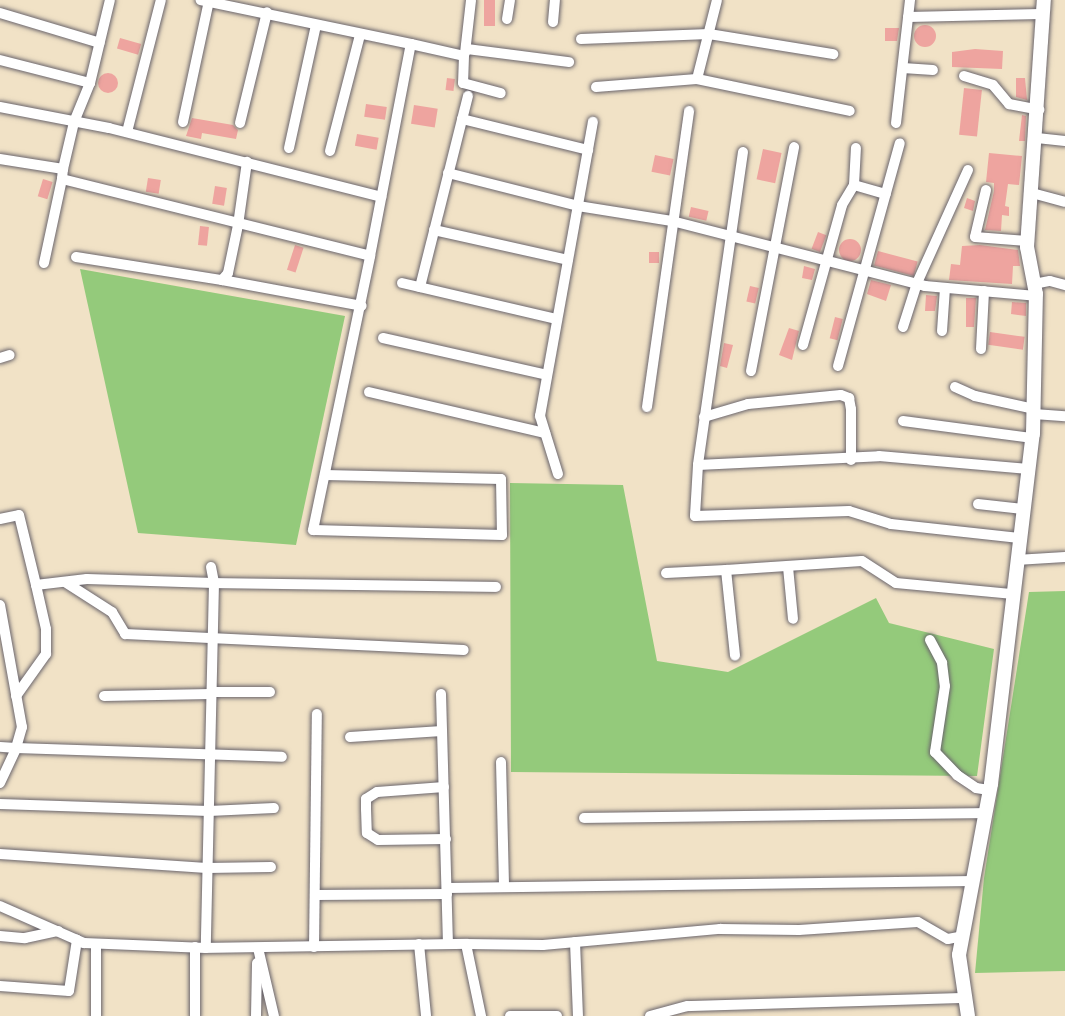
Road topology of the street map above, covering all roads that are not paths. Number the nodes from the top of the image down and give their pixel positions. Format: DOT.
graph roads {
  1 [pos="110,0"];
  2 [pos="161,0"];
  3 [pos="471,0"];
  4 [pos="510,0"];
  5 [pos="555,0"];
  6 [pos="717,0"];
  7 [pos="910,0"];
  8 [pos="205,1"];
  9 [pos="1042,7"];
  10 [pos="267,12"];
  11 [pos="0,13"];
  12 [pos="908,17"];
  13 [pos="508,19"];
  14 [pos="553,22"];
  15 [pos="316,26"];
  16 [pos="709,34"];
  17 [pos="360,35"];
  18 [pos="581,39"];
  19 [pos="100,43"];
  20 [pos="411,44"];
  21 [pos="465,52"];
  22 [pos="833,54"];
  23 [pos="0,60"];
  24 [pos="569,62"];
  25 [pos="903,68"];
  26 [pos="933,70"];
  27 [pos="964,76"];
  28 [pos="697,79"];
  29 [pos="90,83"];
  30 [pos="596,87"];
  31 [pos="501,93"];
  32 [pos="468,96"];
  33 [pos="0,107"];
  34 [pos="1039,110"];
  35 [pos="689,111"];
  36 [pos="850,111"];
  37 [pos="462,119"];
  38 [pos="74,122"];
  39 [pos="183,122"];
  40 [pos="593,122"];
  41 [pos="240,123"];
  42 [pos="896,123"];
  43 [pos="127,132"];
  44 [pos="1037,138"];
  45 [pos="1065,141"];
  46 [pos="900,143"];
  47 [pos="794,146"];
  48 [pos="289,148"];
  49 [pos="856,148"];
  50 [pos="587,150"];
  51 [pos="330,151"];
  52 [pos="743,152"];
  53 [pos="0,159"];
  54 [pos="247,162"];
  55 [pos="968,170"];
  56 [pos="448,173"];
  57 [pos="62,174"];
  58 [pos="854,185"];
  59 [pos="986,190"];
  60 [pos="1031,193"];
  61 [pos="886,194"];
  62 [pos="381,197"];
  63 [pos="1065,202"];
  64 [pos="578,206"];
  65 [pos="672,222"];
  66 [pos="238,225"];
  67 [pos="434,230"];
  68 [pos="729,239"];
  69 [pos="1027,241"];
  70 [pos="774,250"];
  71 [pos="370,256"];
  72 [pos="76,257"];
  73 [pos="568,260"];
  74 [pos="44,263"];
  75 [pos="826,263"];
  76 [pos="865,272"];
  77 [pos="222,280"];
  78 [pos="402,283"];
  79 [pos="917,283"];
  80 [pos="1065,285"];
  81 [pos="420,287"];
  82 [pos="945,288"];
  83 [pos="1035,290"];
  84 [pos="984,291"];
  85 [pos="362,306"];
  86 [pos="557,319"];
  87 [pos="903,327"];
  88 [pos="942,331"];
  89 [pos="383,338"];
  90 [pos="803,345"];
  91 [pos="981,349"];
  92 [pos="838,366"];
  93 [pos="751,371"];
  94 [pos="547,375"];
  95 [pos="955,387"];
  96 [pos="369,392"];
  97 [pos="647,407"];
  98 [pos="1034,411"];
  99 [pos="1065,416"];
  100 [pos="705,417"];
  101 [pos="903,421"];
  102 [pos="545,433"];
  103 [pos="1033,438"];
  104 [pos="851,460"];
  105 [pos="698,465"];
  106 [pos="1028,469"];
  107 [pos="558,474"];
  108 [pos="325,475"];
  109 [pos="978,504"];
  110 [pos="1023,509"];
  111 [pos="0,519"];
  112 [pos="1019,538"];
  113 [pos="1065,557"];
  114 [pos="1017,560"];
  115 [pos="211,567"];
  116 [pos="788,568"];
  117 [pos="726,570"];
  118 [pos="666,573"];
  119 [pos="64,582"];
  120 [pos="214,583"];
  121 [pos="36,585"];
  122 [pos="496,587"];
  123 [pos="1013,594"];
  124 [pos="0,604"];
  125 [pos="793,619"];
  126 [pos="212,638"];
  127 [pos="930,640"];
  128 [pos="464,650"];
  129 [pos="735,656"];
  130 [pos="270,692"];
  131 [pos="211,693"];
  132 [pos="441,694"];
  133 [pos="16,696"];
  134 [pos="104,696"];
  135 [pos="317,714"];
  136 [pos="442,731"];
  137 [pos="350,737"];
  138 [pos="0,747"];
  139 [pos="16,748"];
  140 [pos="210,756"];
  141 [pos="282,757"];
  142 [pos="501,762"];
  143 [pos="0,783"];
  144 [pos="444,787"];
  145 [pos="989,790"];
  146 [pos="0,804"];
  147 [pos="274,808"];
  148 [pos="209,811"];
  149 [pos="986,813"];
  150 [pos="584,818"];
  151 [pos="446,839"];
  152 [pos="0,854"];
  153 [pos="271,867"];
  154 [pos="207,868"];
  155 [pos="974,881"];
  156 [pos="504,886"];
  157 [pos="447,891"];
  158 [pos="315,895"];
  159 [pos="0,906"];
  160 [pos="58,931"];
  161 [pos="0,936"];
  162 [pos="963,936"];
  163 [pos="77,940"];
  164 [pos="575,942"];
  165 [pos="419,944"];
  166 [pos="448,944"];
  167 [pos="467,944"];
  168 [pos="96,945"];
  169 [pos="314,947"];
  170 [pos="200,948"];
  171 [pos="258,948"];
  172 [pos="0,986"];
  173 [pos="965,998"];
  174 [pos="96,1016"];
  175 [pos="195,1016"];
  176 [pos="256,1016"];
  177 [pos="274,1016"];
  178 [pos="426,1016"];
  179 [pos="481,1016"];
  180 [pos="510,1016"];
  181 [pos="557,1016"];
  182 [pos="578,1016"];
  183 [pos="650,1016"];
  184 [pos="968,1016"];
  1 -- 19 [label="street"];
  2 -- 43 [label="street"];
  3 -- 21 [label="street"];
  4 -- 13 [label="street"];
  5 -- 14 [label="street"];
  6 -- 16 [label="street"];
  7 -- 12 [label="street"];
  8 -- 10 [label="street"];
  8 -- 39 [label="street"];
  9 -- 12 [label="street"];
  9 -- 34 [label="street"];
  10 -- 15 [label="street"];
  10 -- 41 [label="street"];
  11 -- 19 [label="street"];
  12 -- 25 [label="street"];
  15 -- 17 [label="street"];
  15 -- 48 [label="street"];
  16 -- 18 [label="street"];
  16 -- 22 [label="street"];
  16 -- 28 [label="street"];
  17 -- 20 [label="street"];
  17 -- 51 [label="street"];
  19 -- 29 [label="street"];
  20 -- 21 [label="street"];
  20 -- 62 [label="street"];
  21 -- 24 [label="street"];
  21 -- 31 [label="street"];
  23 -- 29 [label="street"];
  25 -- 26 [label="street"];
  25 -- 42 [label="street"];
  27 -- 34 [label="street"];
  28 -- 30 [label="street"];
  28 -- 36 [label="street"];
  29 -- 38 [label="street"];
  32 -- 37 [label="street"];
  33 -- 38 [label="street"];
  34 -- 44 [label="street"];
  35 -- 65 [label="street"];
  37 -- 50 [label="street"];
  37 -- 56 [label="street"];
  38 -- 43 [label="street"];
  38 -- 57 [label="street"];
  40 -- 50 [label="street"];
  43 -- 54 [label="street"];
  44 -- 45 [label="street"];
  44 -- 60 [label="street"];
  46 -- 61 [label="street"];
  47 -- 70 [label="street"];
  49 -- 58 [label="street"];
  50 -- 64 [label="street"];
  52 -- 68 [label="street"];
  53 -- 57 [label="street"];
  54 -- 62 [label="street"];
  54 -- 66 [label="street"];
  55 -- 79 [label="street"];
  56 -- 64 [label="street"];
  56 -- 67 [label="street"];
  57 -- 66 [label="street"];
  57 -- 74 [label="street"];
  58 -- 61 [label="street"];
  58 -- 75 [label="street"];
  59 -- 69 [label="street"];
  60 -- 63 [label="street"];
  60 -- 69 [label="street"];
  61 -- 76 [label="street"];
  62 -- 71 [label="street"];
  64 -- 65 [label="street"];
  64 -- 73 [label="street"];
  65 -- 68 [label="street"];
  65 -- 97 [label="street"];
  66 -- 71 [label="street"];
  66 -- 77 [label="street"];
  67 -- 73 [label="street"];
  67 -- 81 [label="street"];
  68 -- 70 [label="street"];
  68 -- 100 [label="street"];
  69 -- 83 [label="street"];
  70 -- 75 [label="street"];
  70 -- 93 [label="street"];
  71 -- 85 [label="street"];
  72 -- 77 [label="street"];
  73 -- 86 [label="street"];
  75 -- 76 [label="street"];
  75 -- 90 [label="street"];
  76 -- 79 [label="street"];
  76 -- 92 [label="street"];
  77 -- 85 [label="street"];
  78 -- 81 [label="street"];
  79 -- 82 [label="street"];
  79 -- 87 [label="street"];
  80 -- 83 [label="street"];
  81 -- 86 [label="street"];
  82 -- 84 [label="street"];
  82 -- 88 [label="street"];
  83 -- 84 [label="street"];
  83 -- 98 [label="street"];
  84 -- 91 [label="street"];
  85 -- 108 [label="street"];
  86 -- 94 [label="street"];
  89 -- 94 [label="street"];
  94 -- 102 [label="street"];
  95 -- 98 [label="street"];
  96 -- 102 [label="street"];
  98 -- 99 [label="street"];
  98 -- 103 [label="street"];
  100 -- 104 [label="street"];
  100 -- 105 [label="street"];
  101 -- 103 [label="street"];
  102 -- 107 [label="street"];
  103 -- 106 [label="street"];
  104 -- 105 [label="street"];
  104 -- 106 [label="street"];
  105 -- 112 [label="street"];
  106 -- 110 [label="street"];
  108 -- 108 [label="street"];
  109 -- 110 [label="street"];
  110 -- 112 [label="street"];
  111 -- 121 [label="street"];
  112 -- 114 [label="street"];
  113 -- 114 [label="street"];
  114 -- 123 [label="street"];
  115 -- 120 [label="street"];
  116 -- 117 [label="street"];
  116 -- 123 [label="street"];
  116 -- 125 [label="street"];
  117 -- 118 [label="street"];
  117 -- 129 [label="street"];
  119 -- 120 [label="street"];
  119 -- 121 [label="street"];
  119 -- 126 [label="street"];
  120 -- 122 [label="street"];
  120 -- 126 [label="street"];
  121 -- 133 [label="street"];
  123 -- 145 [label="street"];
  124 -- 133 [label="street"];
  126 -- 128 [label="street"];
  126 -- 131 [label="street"];
  127 -- 145 [label="street"];
  130 -- 131 [label="street"];
  131 -- 134 [label="street"];
  131 -- 140 [label="street"];
  132 -- 136 [label="street"];
  133 -- 139 [label="street"];
  135 -- 158 [label="street"];
  136 -- 137 [label="street"];
  136 -- 144 [label="street"];
  138 -- 139 [label="street"];
  139 -- 140 [label="street"];
  139 -- 143 [label="street"];
  140 -- 141 [label="street"];
  140 -- 148 [label="street"];
  142 -- 156 [label="street"];
  144 -- 151 [label="street"];
  144 -- 151 [label="street"];
  145 -- 149 [label="street"];
  146 -- 148 [label="street"];
  147 -- 148 [label="street"];
  148 -- 154 [label="street"];
  149 -- 150 [label="street"];
  149 -- 155 [label="street"];
  151 -- 157 [label="street"];
  152 -- 154 [label="street"];
  153 -- 154 [label="street"];
  154 -- 170 [label="street"];
  155 -- 156 [label="street"];
  155 -- 162 [label="street"];
  156 -- 157 [label="street"];
  157 -- 158 [label="street"];
  157 -- 166 [label="street"];
  158 -- 169 [label="street"];
  159 -- 160 [label="street"];
  160 -- 161 [label="street"];
  160 -- 163 [label="street"];
  162 -- 164 [label="street"];
  162 -- 173 [label="street"];
  163 -- 168 [label="street"];
  163 -- 172 [label="street"];
  164 -- 167 [label="street"];
  164 -- 182 [label="street"];
  165 -- 166 [label="street"];
  165 -- 169 [label="street"];
  165 -- 178 [label="street"];
  166 -- 167 [label="street"];
  167 -- 179 [label="street"];
  168 -- 170 [label="street"];
  168 -- 174 [label="street"];
  169 -- 171 [label="street"];
  170 -- 171 [label="street"];
  170 -- 175 [label="street"];
  171 -- 176 [label="street"];
  171 -- 177 [label="street"];
  173 -- 183 [label="street"];
  173 -- 184 [label="street"];
  180 -- 181 [label="street"];
}
